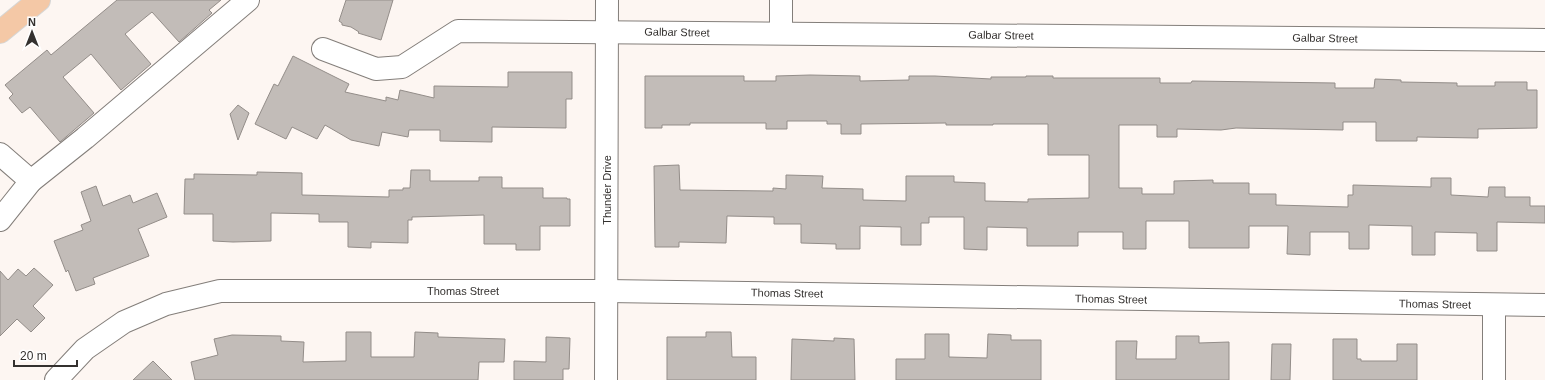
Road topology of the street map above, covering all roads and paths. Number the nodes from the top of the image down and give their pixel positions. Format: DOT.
graph roads {
  1 [pos="39,0"];
  2 [pos="248,0"];
  3 [pos="607,0"];
  4 [pos="781,0"];
  5 [pos="607,31"];
  6 [pos="0,32"];
  7 [pos="781,33"];
  8 [pos="1545,40"];
  9 [pos="324,49"];
  10 [pos="0,154"];
  11 [pos="31,181"];
  12 [pos="0,220"];
  13 [pos="607,291"];
  14 [pos="1494,305"];
  15 [pos="1545,305"];
  16 [pos="56,380"];
  17 [pos="606,380"];
  18 [pos="1494,380"];
  1 -- 6 [label="main road"];
  2 -- 11 [label="street"];
  3 -- 5 [label="street, Thunder Drive"];
  4 -- 7 [label="street"];
  5 -- 7 [label="street, Galbar Street"];
  5 -- 9 [label="street, Galbar Street"];
  5 -- 13 [label="street, Thunder Drive"];
  7 -- 8 [label="street, Galbar Street"];
  10 -- 11 [label="street"];
  11 -- 12 [label="street"];
  13 -- 14 [label="street, Thomas Street"];
  13 -- 16 [label="street, Thomas Street"];
  13 -- 17 [label="street, Thunder Drive"];
  14 -- 15 [label="street, Thomas Street"];
  14 -- 18 [label="street"];
}
